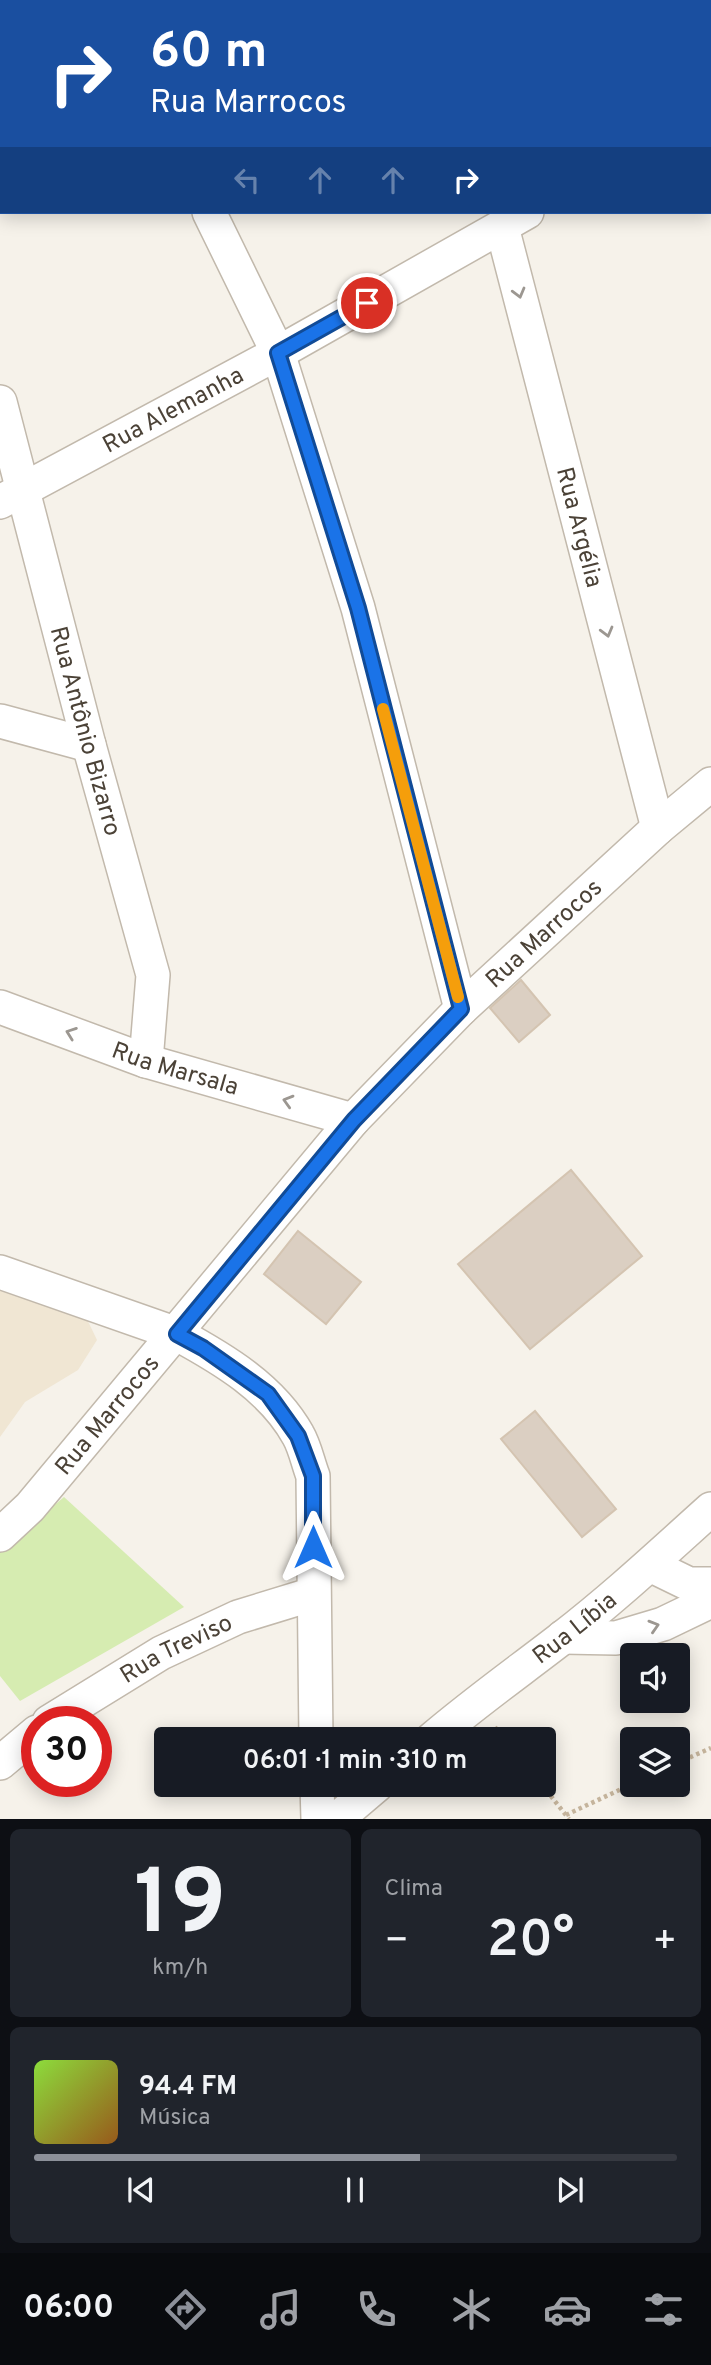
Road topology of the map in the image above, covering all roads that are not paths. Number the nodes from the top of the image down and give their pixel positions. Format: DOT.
graph roads {
  1 [pos="210,214"];
  2 [pos="514,219"];
  3 [pos="278,353"];
  4 [pos="0,402"];
  5 [pos="12,496"];
  6 [pos="0,720"];
  7 [pos="89,745"];
  8 [pos="711,783"];
  9 [pos="658,828"];
  10 [pos="0,1007"];
  11 [pos="461,1009"];
  12 [pos="146,1061"];
  13 [pos="354,1120"];
  14 [pos="0,1272"];
  15 [pos="177,1334"];
  16 [pos="711,1509"];
  17 [pos="0,1535"];
  18 [pos="650,1565"];
  19 [pos="711,1584"];
  20 [pos="313,1594"];
  21 [pos="711,1601"];
  22 [pos="563,1637"];
  23 [pos="75,1706"];
  24 [pos="316,1727"];
  25 [pos="446,1727"];
  26 [pos="21,1745"];
  27 [pos="0,1763"];
  28 [pos="317,1797"];
  29 [pos="363,1797"];
  30 [pos="318,1819"];
  31 [pos="337,1819"];
  1 -- 3 [label="street"];
  2 -- 3 [label="street, Rua Alemanha"];
  2 -- 9 [label="street, Rua Argélia, one-way"];
  3 -- 5 [label="street, Rua Alemanha"];
  3 -- 11 [label="street"];
  4 -- 5 [label="street, Rua Antônio Bizarro"];
  5 -- 7 [label="street, Rua Antônio Bizarro"];
  6 -- 7 [label="street"];
  7 -- 12 [label="street, Rua Antônio Bizarro"];
  8 -- 9 [label="street, Rua Marrocos"];
  9 -- 11 [label="street, Rua Marrocos"];
  12 -- 10 [label="street, Rua Marsala, one-way"];
  11 -- 13 [label="street, Rua Marrocos"];
  13 -- 12 [label="street, Rua Marsala, one-way"];
  13 -- 15 [label="street, Rua Marrocos"];
  14 -- 15 [label="street"];
  15 -- 17 [label="street, Rua Marrocos"];
  15 -- 20 [label="street"];
  16 -- 18 [label="street, Rua Líbia"];
  18 -- 19 [label="street"];
  18 -- 22 [label="street, Rua Líbia"];
  20 -- 23 [label="street, Rua Treviso"];
  20 -- 24 [label="street"];
  22 -- 21 [label="street, one-way"];
  22 -- 25 [label="street, Rua Líbia"];
  26 -- 27 [label="street"];
  28 -- 30 [label="street"];
  29 -- 31 [label="street"];
}
